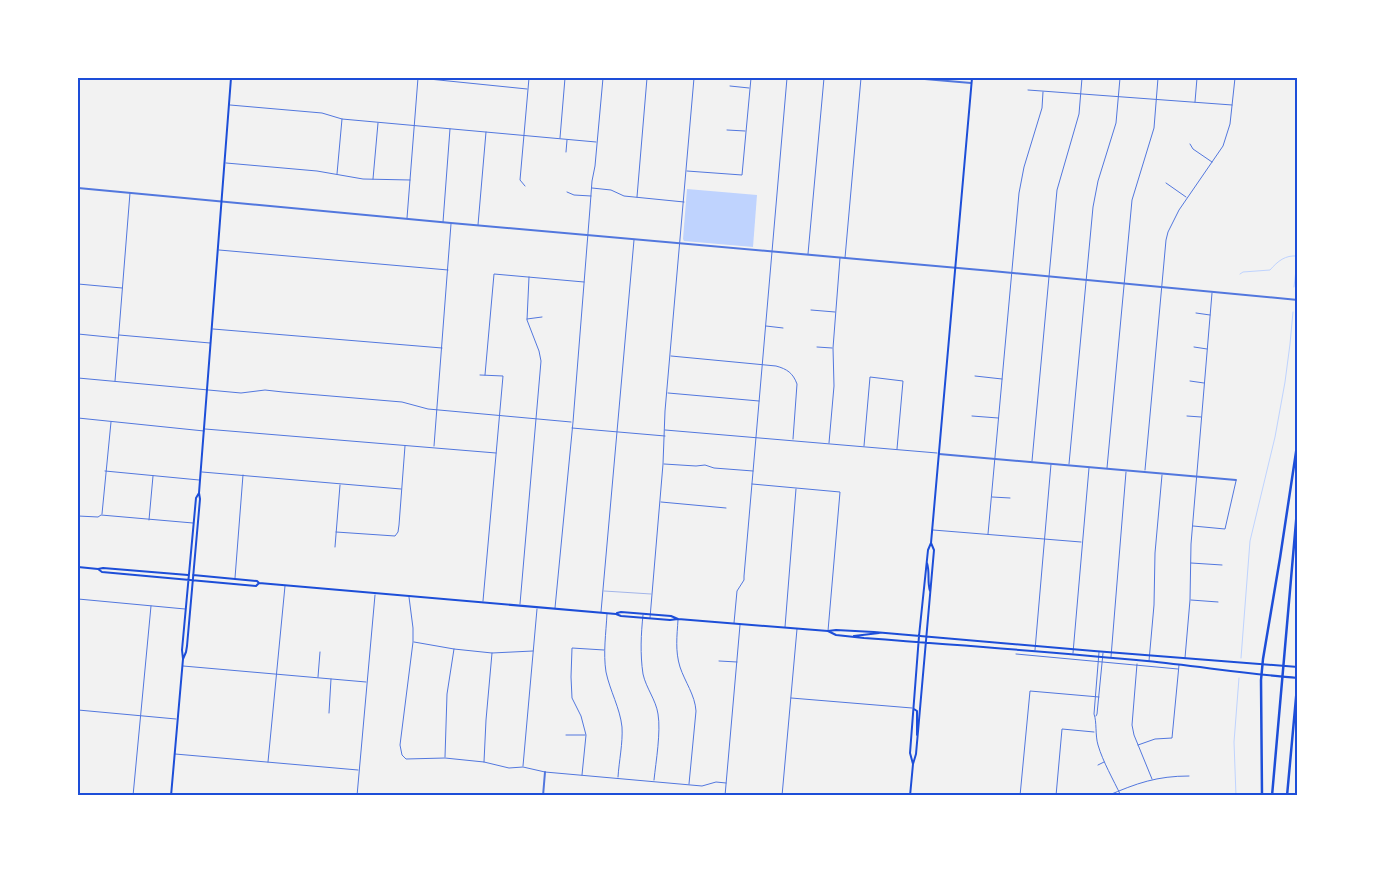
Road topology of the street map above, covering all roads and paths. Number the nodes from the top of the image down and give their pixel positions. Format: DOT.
graph roads {
  1 [pos="232,78"];
  2 [pos="418,78"];
  3 [pos="529,78"];
  4 [pos="565,78"];
  5 [pos="602,78"];
  6 [pos="647,78"];
  7 [pos="694,78"];
  8 [pos="751,78"];
  9 [pos="787,78"];
  10 [pos="824,78"];
  11 [pos="861,78"];
  12 [pos="913,78"];
  13 [pos="972,78"];
  14 [pos="1082,78"];
  15 [pos="1120,78"];
  16 [pos="1158,78"];
  17 [pos="1197,78"];
  18 [pos="1234,78"];
  19 [pos="971,83"];
  20 [pos="730,86"];
  21 [pos="750,88"];
  22 [pos="528,89"];
  23 [pos="1028,90"];
  24 [pos="1043,92"];
  25 [pos="1081,94"];
  26 [pos="1119,96"];
  27 [pos="1156,100"];
  28 [pos="1195,102"];
  29 [pos="230,104"];
  30 [pos="1232,106"];
  31 [pos="342,119"];
  32 [pos="378,122"];
  33 [pos="414,126"];
  34 [pos="450,129"];
  35 [pos="727,130"];
  36 [pos="746,131"];
  37 [pos="486,132"];
  38 [pos="524,135"];
  39 [pos="560,138"];
  40 [pos="567,139"];
  41 [pos="597,142"];
  42 [pos="1190,144"];
  43 [pos="566,152"];
  44 [pos="1212,162"];
  45 [pos="225,163"];
  46 [pos="686,170"];
  47 [pos="337,175"];
  48 [pos="373,180"];
  49 [pos="410,180"];
  50 [pos="1166,183"];
  51 [pos="525,186"];
  52 [pos="78,188"];
  53 [pos="592,188"];
  54 [pos="567,192"];
  55 [pos="130,193"];
  56 [pos="591,196"];
  57 [pos="637,197"];
  58 [pos="1187,198"];
  59 [pos="222,202"];
  60 [pos="684,202"];
  61 [pos="407,219"];
  62 [pos="442,222"];
  63 [pos="451,223"];
  64 [pos="478,226"];
  65 [pos="588,236"];
  66 [pos="634,240"];
  67 [pos="680,244"];
  68 [pos="218,250"];
  69 [pos="771,252"];
  70 [pos="808,255"];
  71 [pos="840,258"];
  72 [pos="845,258"];
  73 [pos="954,268"];
  74 [pos="448,270"];
  75 [pos="1012,273"];
  76 [pos="1049,276"];
  77 [pos="529,277"];
  78 [pos="1087,280"];
  79 [pos="585,282"];
  80 [pos="78,284"];
  81 [pos="1124,284"];
  82 [pos="122,288"];
  83 [pos="1161,288"];
  84 [pos="1212,292"];
  85 [pos="1298,300"];
  86 [pos="811,310"];
  87 [pos="836,312"];
  88 [pos="1196,314"];
  89 [pos="1211,315"];
  90 [pos="542,317"];
  91 [pos="527,320"];
  92 [pos="765,326"];
  93 [pos="783,328"];
  94 [pos="212,329"];
  95 [pos="78,334"];
  96 [pos="119,335"];
  97 [pos="118,338"];
  98 [pos="489,338"];
  99 [pos="494,338"];
  100 [pos="211,343"];
  101 [pos="817,347"];
  102 [pos="1194,347"];
  103 [pos="442,348"];
  104 [pos="833,348"];
  105 [pos="1208,349"];
  106 [pos="670,356"];
  107 [pos="762,364"];
  108 [pos="480,375"];
  109 [pos="485,375"];
  110 [pos="975,376"];
  111 [pos="78,378"];
  112 [pos="1002,379"];
  113 [pos="1190,381"];
  114 [pos="115,382"];
  115 [pos="1205,383"];
  116 [pos="207,390"];
  117 [pos="667,393"];
  118 [pos="758,401"];
  119 [pos="437,410"];
  120 [pos="499,415"];
  121 [pos="972,416"];
  122 [pos="1187,416"];
  123 [pos="78,418"];
  124 [pos="536,418"];
  125 [pos="998,418"];
  126 [pos="1202,418"];
  127 [pos="111,422"];
  128 [pos="572,422"];
  129 [pos="571,428"];
  130 [pos="204,430"];
  131 [pos="664,430"];
  132 [pos="617,432"];
  133 [pos="665,436"];
  134 [pos="756,438"];
  135 [pos="1298,439"];
  136 [pos="793,441"];
  137 [pos="829,444"];
  138 [pos="405,445"];
  139 [pos="434,447"];
  140 [pos="864,447"];
  141 [pos="897,450"];
  142 [pos="496,452"];
  143 [pos="939,454"];
  144 [pos="994,458"];
  145 [pos="1032,462"];
  146 [pos="663,464"];
  147 [pos="1051,464"];
  148 [pos="1069,465"];
  149 [pos="1089,467"];
  150 [pos="1107,469"];
  151 [pos="1126,470"];
  152 [pos="105,471"];
  153 [pos="753,471"];
  154 [pos="201,472"];
  155 [pos="1145,472"];
  156 [pos="1162,473"];
  157 [pos="243,475"];
  158 [pos="153,476"];
  159 [pos="1197,477"];
  160 [pos="200,480"];
  161 [pos="1236,480"];
  162 [pos="340,484"];
  163 [pos="752,484"];
  164 [pos="796,488"];
  165 [pos="401,489"];
  166 [pos="199,493"];
  167 [pos="991,497"];
  168 [pos="1010,498"];
  169 [pos="1298,499"];
  170 [pos="660,502"];
  171 [pos="726,508"];
  172 [pos="102,515"];
  173 [pos="78,516"];
  174 [pos="149,520"];
  175 [pos="193,523"];
  176 [pos="1192,526"];
  177 [pos="932,530"];
  178 [pos="336,532"];
  179 [pos="988,534"];
  180 [pos="1045,539"];
  181 [pos="1083,542"];
  182 [pos="931,543"];
  183 [pos="335,547"];
  184 [pos="926,561"];
  185 [pos="1190,563"];
  186 [pos="1222,565"];
  187 [pos="78,568"];
  188 [pos="98,569"];
  189 [pos="189,575"];
  190 [pos="194,575"];
  191 [pos="234,579"];
  192 [pos="189,580"];
  193 [pos="193,580"];
  194 [pos="259,583"];
  195 [pos="285,585"];
  196 [pos="603,591"];
  197 [pos="375,593"];
  198 [pos="931,593"];
  199 [pos="652,594"];
  200 [pos="409,596"];
  201 [pos="78,599"];
  202 [pos="1190,600"];
  203 [pos="483,602"];
  204 [pos="1218,602"];
  205 [pos="520,605"];
  206 [pos="151,606"];
  207 [pos="537,607"];
  208 [pos="555,608"];
  209 [pos="186,609"];
  210 [pos="601,612"];
  211 [pos="607,613"];
  212 [pos="643,613"];
  213 [pos="616,614"];
  214 [pos="651,614"];
  215 [pos="643,618"];
  216 [pos="650,618"];
  217 [pos="678,619"];
  218 [pos="734,624"];
  219 [pos="740,624"];
  220 [pos="785,628"];
  221 [pos="797,629"];
  222 [pos="828,631"];
  223 [pos="880,633"];
  224 [pos="919,636"];
  225 [pos="927,636"];
  226 [pos="852,637"];
  227 [pos="413,642"];
  228 [pos="918,643"];
  229 [pos="927,644"];
  230 [pos="1036,646"];
  231 [pos="454,649"];
  232 [pos="1073,649"];
  233 [pos="605,650"];
  234 [pos="533,651"];
  235 [pos="1035,651"];
  236 [pos="320,652"];
  237 [pos="492,652"];
  238 [pos="1099,652"];
  239 [pos="1103,652"];
  240 [pos="1112,653"];
  241 [pos="1016,654"];
  242 [pos="1072,654"];
  243 [pos="1150,656"];
  244 [pos="1099,657"];
  245 [pos="1103,657"];
  246 [pos="1111,658"];
  247 [pos="1185,658"];
  248 [pos="183,659"];
  249 [pos="718,661"];
  250 [pos="1098,661"];
  251 [pos="1102,661"];
  252 [pos="1149,661"];
  253 [pos="737,662"];
  254 [pos="1262,663"];
  255 [pos="1137,664"];
  256 [pos="182,666"];
  257 [pos="1178,667"];
  258 [pos="1298,667"];
  259 [pos="276,674"];
  260 [pos="1261,675"];
  261 [pos="318,677"];
  262 [pos="1298,677"];
  263 [pos="332,678"];
  264 [pos="367,682"];
  265 [pos="697,694"];
  266 [pos="692,695"];
  267 [pos="1096,696"];
  268 [pos="1099,696"];
  269 [pos="572,698"];
  270 [pos="791,698"];
  271 [pos="568,700"];
  272 [pos="913,708"];
  273 [pos="78,710"];
  274 [pos="328,712"];
  275 [pos="140,716"];
  276 [pos="1096,717"];
  277 [pos="178,719"];
  278 [pos="1095,732"];
  279 [pos="566,735"];
  280 [pos="586,735"];
  281 [pos="918,737"];
  282 [pos="1138,745"];
  283 [pos="175,754"];
  284 [pos="445,758"];
  285 [pos="268,762"];
  286 [pos="484,762"];
  287 [pos="1105,762"];
  288 [pos="912,764"];
  289 [pos="1098,764"];
  290 [pos="523,767"];
  291 [pos="359,770"];
  292 [pos="545,772"];
  293 [pos="582,776"];
  294 [pos="1189,776"];
  295 [pos="618,778"];
  296 [pos="1152,779"];
  297 [pos="654,781"];
  298 [pos="726,783"];
  299 [pos="689,785"];
  300 [pos="1118,791"];
  301 [pos="357,794"];
  302 [pos="911,795"];
  303 [pos="133,796"];
  304 [pos="171,796"];
  305 [pos="380,796"];
  306 [pos="542,796"];
  307 [pos="725,796"];
  308 [pos="782,796"];
  309 [pos="1020,796"];
  310 [pos="1056,796"];
  311 [pos="1108,796"];
  312 [pos="1121,796"];
  313 [pos="1262,796"];
  314 [pos="1272,796"];
  315 [pos="1287,796"];
  1 -- 29 [label="main road"];
  2 -- 22 [label="street"];
  2 -- 33 [label="street"];
  3 -- 22 [label="street"];
  4 -- 39 [label="street"];
  5 -- 41 [label="street"];
  6 -- 57 [label="street"];
  7 -- 46 [label="street"];
  8 -- 21 [label="street"];
  9 -- 69 [label="street"];
  10 -- 70 [label="street"];
  11 -- 72 [label="street"];
  12 -- 19 [label="street"];
  13 -- 19 [label="main road"];
  14 -- 25 [label="street"];
  15 -- 26 [label="street"];
  16 -- 27 [label="street"];
  17 -- 28 [label="street"];
  18 -- 30 [label="street"];
  19 -- 73 [label="main road"];
  20 -- 21 [label="street"];
  21 -- 36 [label="street"];
  22 -- 38 [label="street"];
  23 -- 24 [label="street"];
  24 -- 25 [label="street"];
  24 -- 75 [label="street"];
  25 -- 26 [label="street"];
  25 -- 76 [label="street"];
  26 -- 27 [label="street"];
  26 -- 78 [label="street"];
  27 -- 28 [label="street"];
  27 -- 81 [label="street"];
  28 -- 30 [label="street"];
  29 -- 31 [label="street"];
  29 -- 45 [label="main road"];
  30 -- 44 [label="street"];
  31 -- 32 [label="street"];
  31 -- 47 [label="street"];
  32 -- 33 [label="street"];
  32 -- 48 [label="street"];
  33 -- 34 [label="street"];
  33 -- 49 [label="street"];
  34 -- 37 [label="street"];
  34 -- 62 [label="street"];
  35 -- 36 [label="street"];
  36 -- 46 [label="street"];
  37 -- 38 [label="street"];
  37 -- 64 [label="street"];
  38 -- 39 [label="street"];
  38 -- 51 [label="street"];
  39 -- 40 [label="street"];
  40 -- 41 [label="street"];
  40 -- 43 [label="street"];
  41 -- 53 [label="street"];
  42 -- 44 [label="street"];
  44 -- 58 [label="street"];
  45 -- 47 [label="street"];
  45 -- 59 [label="main road"];
  46 -- 60 [label="street"];
  47 -- 48 [label="street"];
  48 -- 49 [label="street"];
  49 -- 61 [label="street"];
  50 -- 58 [label="street"];
  52 -- 55 [label="street"];
  53 -- 56 [label="street"];
  53 -- 57 [label="street"];
  54 -- 56 [label="street"];
  55 -- 59 [label="street"];
  55 -- 82 [label="street"];
  56 -- 65 [label="street"];
  57 -- 60 [label="street"];
  58 -- 83 [label="street"];
  59 -- 61 [label="street"];
  59 -- 68 [label="main road"];
  60 -- 67 [label="street"];
  61 -- 62 [label="street"];
  62 -- 63 [label="street"];
  63 -- 64 [label="street"];
  63 -- 74 [label="street"];
  64 -- 65 [label="street"];
  65 -- 66 [label="street"];
  65 -- 79 [label="street"];
  66 -- 67 [label="street"];
  66 -- 132 [label="street"];
  67 -- 69 [label="street"];
  67 -- 106 [label="street"];
  68 -- 74 [label="street"];
  68 -- 94 [label="main road"];
  69 -- 70 [label="street"];
  69 -- 92 [label="street"];
  70 -- 71 [label="street"];
  71 -- 72 [label="street"];
  71 -- 87 [label="street"];
  72 -- 73 [label="street"];
  73 -- 75 [label="street"];
  73 -- 143 [label="main road"];
  74 -- 103 [label="street"];
  75 -- 76 [label="street"];
  75 -- 112 [label="street"];
  76 -- 78 [label="street"];
  76 -- 145 [label="street"];
  77 -- 79 [label="street"];
  77 -- 91 [label="street"];
  77 -- 98 [label="street"];
  78 -- 81 [label="street"];
  78 -- 148 [label="street"];
  79 -- 128 [label="street"];
  80 -- 82 [label="street"];
  81 -- 83 [label="street"];
  81 -- 150 [label="street"];
  82 -- 96 [label="street"];
  83 -- 84 [label="street"];
  83 -- 155 [label="street"];
  84 -- 85 [label="street"];
  84 -- 89 [label="street"];
  86 -- 87 [label="street"];
  87 -- 104 [label="street"];
  88 -- 89 [label="street"];
  89 -- 105 [label="street"];
  90 -- 91 [label="street"];
  91 -- 124 [label="street"];
  92 -- 93 [label="street"];
  92 -- 107 [label="street"];
  94 -- 100 [label="main road"];
  94 -- 103 [label="street"];
  95 -- 97 [label="street"];
  96 -- 97 [label="street"];
  96 -- 100 [label="street"];
  97 -- 114 [label="street"];
  98 -- 99 [label="street"];
  98 -- 109 [label="street"];
  100 -- 116 [label="main road"];
  101 -- 104 [label="street"];
  102 -- 105 [label="street"];
  103 -- 119 [label="street"];
  104 -- 137 [label="street"];
  105 -- 115 [label="street"];
  106 -- 107 [label="street"];
  106 -- 117 [label="street"];
  107 -- 118 [label="street"];
  107 -- 136 [label="street"];
  108 -- 109 [label="street"];
  109 -- 120 [label="street"];
  110 -- 112 [label="street"];
  111 -- 114 [label="street"];
  112 -- 125 [label="street"];
  113 -- 115 [label="street"];
  114 -- 116 [label="street"];
  115 -- 126 [label="street"];
  116 -- 119 [label="street"];
  116 -- 130 [label="main road"];
  117 -- 118 [label="street"];
  117 -- 131 [label="street"];
  118 -- 134 [label="street"];
  119 -- 120 [label="street"];
  119 -- 139 [label="street"];
  120 -- 124 [label="street"];
  120 -- 142 [label="street"];
  121 -- 125 [label="street"];
  122 -- 126 [label="street"];
  123 -- 127 [label="street"];
  124 -- 128 [label="street"];
  124 -- 205 [label="street"];
  125 -- 144 [label="street"];
  126 -- 159 [label="street"];
  127 -- 130 [label="street"];
  127 -- 152 [label="street"];
  128 -- 129 [label="street"];
  129 -- 132 [label="street"];
  129 -- 208 [label="street"];
  130 -- 138 [label="street"];
  130 -- 154 [label="main road"];
  131 -- 133 [label="street"];
  131 -- 134 [label="street"];
  132 -- 133 [label="street"];
  132 -- 196 [label="street"];
  133 -- 146 [label="street"];
  134 -- 136 [label="street"];
  134 -- 153 [label="street"];
  135 -- 254 [label="highway"];
  136 -- 137 [label="street"];
  137 -- 140 [label="street"];
  138 -- 139 [label="street"];
  138 -- 165 [label="street"];
  139 -- 142 [label="street"];
  140 -- 141 [label="street"];
  140 -- 141 [label="street"];
  141 -- 143 [label="street"];
  142 -- 203 [label="street"];
  143 -- 144 [label="street"];
  143 -- 177 [label="main road"];
  144 -- 145 [label="street"];
  144 -- 167 [label="street"];
  145 -- 147 [label="street"];
  146 -- 153 [label="street"];
  146 -- 170 [label="street"];
  147 -- 148 [label="street"];
  147 -- 180 [label="street"];
  148 -- 149 [label="street"];
  149 -- 150 [label="street"];
  149 -- 181 [label="street"];
  150 -- 151 [label="street"];
  151 -- 155 [label="street"];
  151 -- 240 [label="street"];
  152 -- 158 [label="street"];
  152 -- 172 [label="street"];
  153 -- 163 [label="street"];
  154 -- 157 [label="street"];
  154 -- 160 [label="main road"];
  155 -- 156 [label="street"];
  156 -- 159 [label="street"];
  156 -- 243 [label="street"];
  157 -- 162 [label="street"];
  157 -- 191 [label="street"];
  158 -- 160 [label="street"];
  158 -- 174 [label="street"];
  159 -- 161 [label="street"];
  159 -- 176 [label="street"];
  160 -- 166 [label="main road"];
  161 -- 176 [label="street"];
  162 -- 165 [label="street"];
  162 -- 178 [label="street"];
  163 -- 164 [label="street"];
  163 -- 218 [label="street"];
  164 -- 220 [label="street"];
  164 -- 222 [label="street"];
  165 -- 178 [label="street"];
  166 -- 175 [label="main road"];
  166 -- 190 [label="main road"];
  167 -- 168 [label="street"];
  167 -- 179 [label="street"];
  169 -- 314 [label="highway"];
  170 -- 171 [label="street"];
  170 -- 199 [label="street"];
  172 -- 173 [label="street"];
  172 -- 174 [label="street"];
  174 -- 175 [label="street"];
  175 -- 189 [label="main road"];
  176 -- 185 [label="street"];
  177 -- 179 [label="street"];
  177 -- 182 [label="main road"];
  178 -- 183 [label="street"];
  179 -- 180 [label="street"];
  180 -- 181 [label="street"];
  180 -- 230 [label="street"];
  181 -- 232 [label="street"];
  182 -- 184 [label="main road"];
  182 -- 198 [label="main road"];
  184 -- 198 [label="main road"];
  184 -- 224 [label="main road"];
  185 -- 186 [label="street"];
  185 -- 202 [label="street"];
  187 -- 188 [label="main road"];
  188 -- 189 [label="main road"];
  188 -- 192 [label="main road"];
  189 -- 190 [label="main road"];
  189 -- 192 [label="main road"];
  190 -- 191 [label="main road"];
  190 -- 193 [label="main road"];
  191 -- 194 [label="main road"];
  192 -- 193 [label="main road"];
  192 -- 209 [label="main road"];
  193 -- 194 [label="main road"];
  193 -- 248 [label="main road"];
  194 -- 195 [label="main road"];
  195 -- 197 [label="main road"];
  195 -- 259 [label="street"];
  196 -- 199 [label="lane"];
  196 -- 210 [label="street"];
  197 -- 200 [label="main road"];
  197 -- 264 [label="street"];
  198 -- 225 [label="main road"];
  199 -- 214 [label="street"];
  200 -- 203 [label="main road"];
  200 -- 227 [label="street"];
  201 -- 206 [label="street"];
  202 -- 204 [label="street"];
  202 -- 247 [label="street"];
  203 -- 205 [label="main road"];
  205 -- 207 [label="main road"];
  206 -- 209 [label="street"];
  206 -- 275 [label="street"];
  207 -- 208 [label="main road"];
  207 -- 234 [label="street"];
  208 -- 210 [label="main road"];
  209 -- 248 [label="main road"];
  210 -- 211 [label="main road"];
  211 -- 213 [label="main road"];
  211 -- 233 [label="street"];
  212 -- 213 [label="main road"];
  212 -- 214 [label="main road"];
  212 -- 215 [label="street"];
  213 -- 215 [label="main road"];
  214 -- 216 [label="street"];
  214 -- 217 [label="main road"];
  215 -- 216 [label="main road"];
  215 -- 297 [label="street"];
  216 -- 217 [label="main road"];
  217 -- 218 [label="main road"];
  217 -- 266 [label="street"];
  218 -- 219 [label="main road"];
  219 -- 220 [label="main road"];
  219 -- 253 [label="street"];
  220 -- 221 [label="main road"];
  221 -- 222 [label="main road"];
  221 -- 270 [label="street"];
  222 -- 223 [label="main road"];
  222 -- 226 [label="main road"];
  223 -- 224 [label="main road"];
  223 -- 226 [label="main road"];
  224 -- 225 [label="main road"];
  224 -- 228 [label="main road"];
  225 -- 229 [label="main road"];
  225 -- 230 [label="main road"];
  226 -- 228 [label="main road"];
  227 -- 231 [label="street"];
  227 -- 284 [label="street"];
  228 -- 229 [label="main road"];
  228 -- 272 [label="main road"];
  229 -- 235 [label="main road"];
  229 -- 281 [label="main road"];
  230 -- 232 [label="main road"];
  230 -- 235 [label="street"];
  231 -- 237 [label="street"];
  231 -- 284 [label="street"];
  232 -- 238 [label="main road"];
  232 -- 242 [label="street"];
  233 -- 269 [label="street"];
  233 -- 295 [label="street"];
  234 -- 237 [label="street"];
  234 -- 290 [label="street"];
  235 -- 242 [label="main road"];
  236 -- 261 [label="street"];
  237 -- 286 [label="street"];
  238 -- 239 [label="main road"];
  238 -- 244 [label="street"];
  239 -- 240 [label="main road"];
  239 -- 245 [label="street"];
  240 -- 243 [label="main road"];
  240 -- 246 [label="street"];
  241 -- 250 [label="street"];
  242 -- 244 [label="main road"];
  243 -- 247 [label="main road"];
  243 -- 252 [label="street"];
  244 -- 245 [label="main road"];
  244 -- 250 [label="street"];
  245 -- 246 [label="main road"];
  245 -- 251 [label="street"];
  246 -- 252 [label="main road"];
  247 -- 254 [label="main road"];
  248 -- 256 [label="main road"];
  249 -- 253 [label="street"];
  250 -- 251 [label="street"];
  250 -- 267 [label="street"];
  251 -- 255 [label="street"];
  251 -- 268 [label="street"];
  252 -- 257 [label="main road"];
  253 -- 298 [label="street"];
  254 -- 258 [label="main road"];
  254 -- 260 [label="highway"];
  255 -- 257 [label="street"];
  255 -- 282 [label="street"];
  256 -- 259 [label="street"];
  256 -- 277 [label="main road"];
  257 -- 260 [label="main road"];
  257 -- 282 [label="street"];
  259 -- 261 [label="street"];
  259 -- 285 [label="street"];
  260 -- 262 [label="main road"];
  260 -- 313 [label="highway"];
  261 -- 263 [label="street"];
  262 -- 315 [label="highway"];
  263 -- 264 [label="street"];
  263 -- 274 [label="street"];
  264 -- 291 [label="street"];
  265 -- 266 [label="street"];
  266 -- 299 [label="street"];
  267 -- 268 [label="street"];
  267 -- 276 [label="street"];
  267 -- 309 [label="street"];
  268 -- 276 [label="street"];
  269 -- 271 [label="street"];
  269 -- 280 [label="street"];
  270 -- 272 [label="street"];
  270 -- 308 [label="street"];
  272 -- 281 [label="main road"];
  272 -- 288 [label="main road"];
  273 -- 275 [label="street"];
  275 -- 277 [label="street"];
  275 -- 303 [label="street"];
  276 -- 278 [label="street"];
  277 -- 283 [label="main road"];
  278 -- 287 [label="street"];
  278 -- 310 [label="street"];
  279 -- 280 [label="street"];
  280 -- 293 [label="street"];
  281 -- 288 [label="main road"];
  282 -- 296 [label="street"];
  283 -- 285 [label="street"];
  283 -- 304 [label="main road"];
  284 -- 286 [label="street"];
  285 -- 291 [label="street"];
  286 -- 290 [label="street"];
  287 -- 289 [label="street"];
  287 -- 300 [label="street"];
  288 -- 302 [label="main road"];
  290 -- 292 [label="street"];
  291 -- 301 [label="street"];
  292 -- 293 [label="street"];
  292 -- 306 [label="street"];
  293 -- 295 [label="street"];
  294 -- 296 [label="street"];
  295 -- 297 [label="street"];
  296 -- 300 [label="street"];
  297 -- 299 [label="street"];
  298 -- 299 [label="street"];
  298 -- 307 [label="street"];
  300 -- 311 [label="street"];
  300 -- 312 [label="street"];
  301 -- 305 [label="street"];
}
